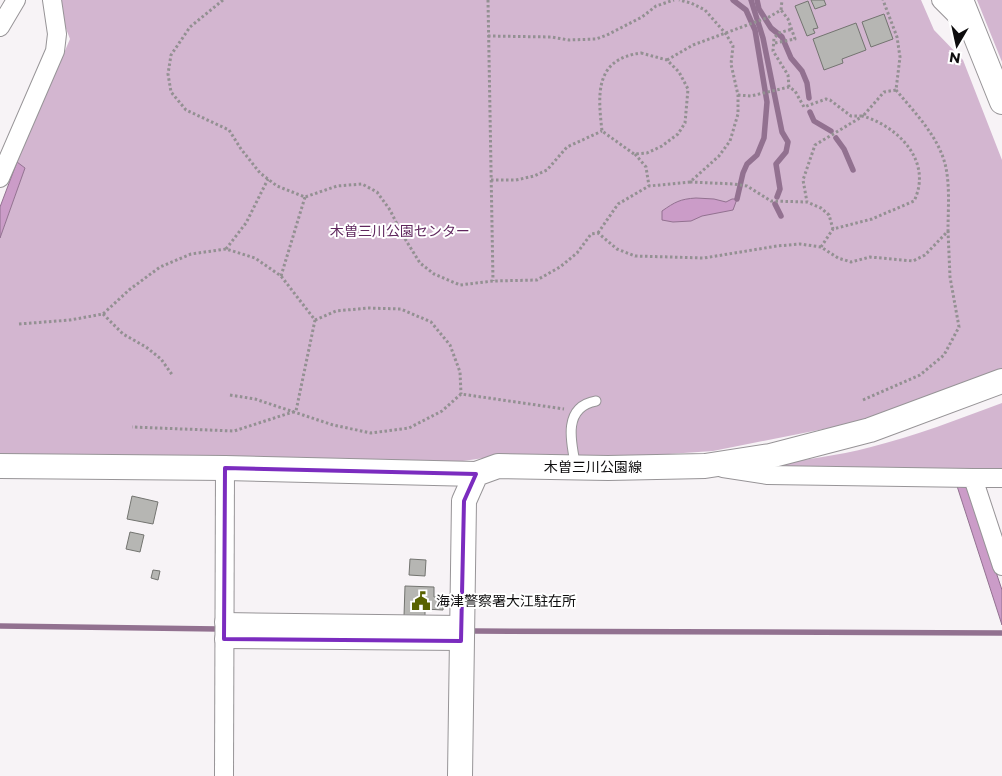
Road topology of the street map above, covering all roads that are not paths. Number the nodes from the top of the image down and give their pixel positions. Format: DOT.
graph roads {
  1 [pos="16,0"];
  2 [pos="52,0"];
  3 [pos="941,0"];
  4 [pos="961,0"];
  5 [pos="0,27"];
  6 [pos="975,33"];
  7 [pos="1002,102"];
  8 [pos="0,178"];
  9 [pos="1002,381"];
  10 [pos="596,401"];
  11 [pos="0,466"];
  12 [pos="705,466"];
  13 [pos="576,467"];
  14 [pos="225,468"];
  15 [pos="476,474"];
  16 [pos="973,478"];
  17 [pos="1002,478"];
  18 [pos="1002,566"];
  19 [pos="224,631"];
  20 [pos="461,633"];
  21 [pos="224,776"];
  22 [pos="460,776"];
  1 -- 5 [label="street"];
  2 -- 8 [label="street"];
  3 -- 6 [label="street"];
  4 -- 6 [label="main road"];
  6 -- 7 [label="main road"];
  9 -- 12 [label="main road, 木曽三川公園線"];
  10 -- 13 [label="lane"];
  11 -- 14 [label="main road"];
  12 -- 13 [label="main road, 木曽三川公園線"];
  12 -- 16 [label="street"];
  13 -- 15 [label="main road, 木曽三川公園線"];
  14 -- 15 [label="main road"];
  14 -- 19 [label="street"];
  15 -- 20 [label="main road"];
  16 -- 17 [label="street"];
  16 -- 18 [label="street"];
  19 -- 20 [label="street"];
  19 -- 21 [label="street"];
  20 -- 22 [label="main road"];
}
